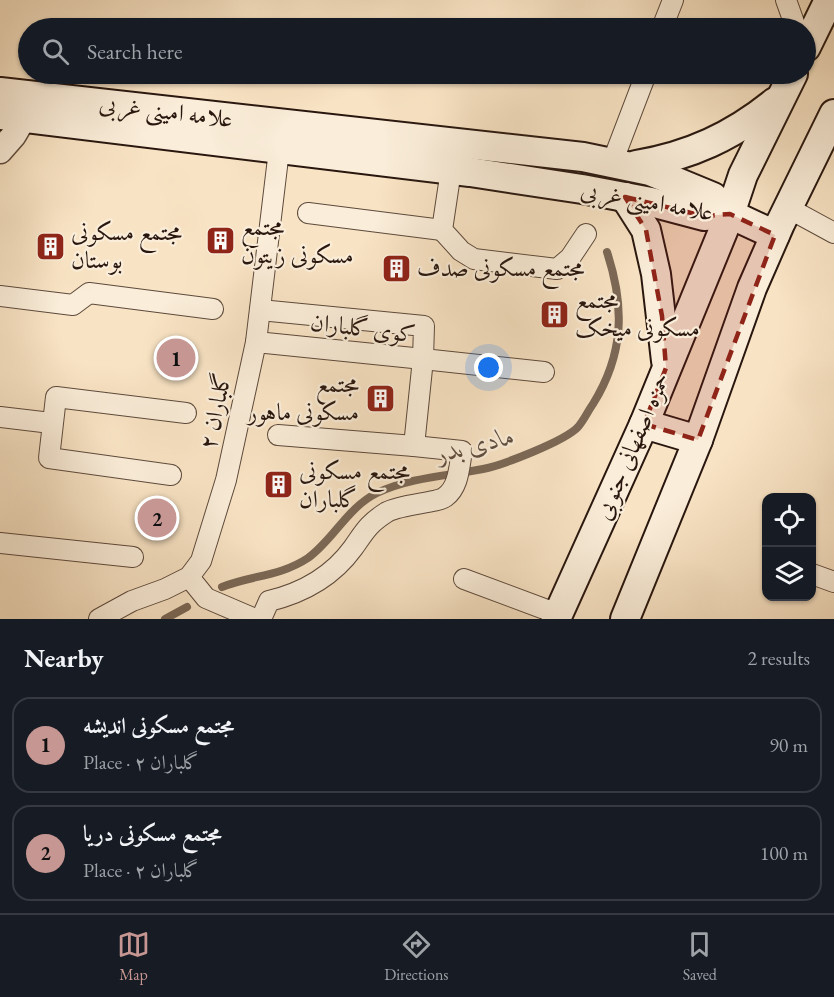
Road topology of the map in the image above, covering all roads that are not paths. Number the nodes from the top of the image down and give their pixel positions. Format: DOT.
graph roads {
  1 [pos="673,0"];
  2 [pos="786,0"];
  3 [pos="829,0"];
  4 [pos="666,18"];
  5 [pos="792,18"];
  6 [pos="816,27"];
  7 [pos="642,84"];
  8 [pos="787,85"];
  9 [pos="0,92"];
  10 [pos="834,114"];
  11 [pos="12,117"];
  12 [pos="279,150"];
  13 [pos="0,151"];
  14 [pos="620,165"];
  15 [pos="451,170"];
  16 [pos="625,197"];
  17 [pos="788,207"];
  18 [pos="308,213"];
  19 [pos="730,214"];
  20 [pos="442,230"];
  21 [pos="834,232"];
  22 [pos="586,234"];
  23 [pos="775,235"];
  24 [pos="0,296"];
  25 [pos="213,309"];
  26 [pos="260,310"];
  27 [pos="256,342"];
  28 [pos="423,358"];
  29 [pos="666,368"];
  30 [pos="544,372"];
  31 [pos="186,413"];
  32 [pos="0,417"];
  33 [pos="51,423"];
  34 [pos="644,424"];
  35 [pos="278,435"];
  36 [pos="698,440"];
  37 [pos="414,446"];
  38 [pos="171,475"];
  39 [pos="0,543"];
  40 [pos="133,557"];
  41 [pos="816,575"];
  42 [pos="189,577"];
  43 [pos="464,579"];
  44 [pos="834,582"];
  45 [pos="221,612"];
  46 [pos="557,616"];
  47 [pos="99,619"];
  48 [pos="255,619"];
  49 [pos="261,619"];
  50 [pos="625,619"];
  1 -- 4 [label="street"];
  2 -- 5 [label="street"];
  3 -- 6 [label="main road"];
  7 -- 14 [label="street"];
  8 -- 14 [label="main road"];
  8 -- 19 [label="main road, حمزه اصفهانی جنوبی"];
  9 -- 14 [label="main road, علامه امینی غربی"];
  10 -- 17 [label="main road"];
  11 -- 12 [label="main road, علامه امینی غربی"];
  11 -- 13 [label="street"];
  12 -- 15 [label="main road, علامه امینی غربی"];
  12 -- 26 [label="street, گلباران ۲"];
  14 -- 19 [label="main road, علامه امینی غربی"];
  15 -- 16 [label="main road, علامه امینی غربی"];
  15 -- 20 [label="street"];
  16 -- 19 [label="main road, علامه امینی غربی"];
  16 -- 29 [label="main road"];
  17 -- 21 [label="street"];
  17 -- 23 [label="main road"];
  18 -- 20 [label="street"];
  19 -- 23 [label="main road"];
  19 -- 29 [label="main road, حمزه اصفهانی جنوبی"];
  20 -- 22 [label="street"];
  23 -- 36 [label="main road"];
  24 -- 25 [label="street"];
  26 -- 27 [label="street, گلباران ۲"];
  26 -- 28 [label="street"];
  27 -- 28 [label="street, کوی گلباران"];
  27 -- 42 [label="street, گلباران ۲"];
  28 -- 30 [label="street"];
  28 -- 37 [label="street, کوی گلباران"];
  29 -- 34 [label="main road, حمزه اصفهانی جنوبی"];
  31 -- 33 [label="street"];
  32 -- 33 [label="street"];
  33 -- 38 [label="street"];
  34 -- 36 [label="main road"];
  34 -- 46 [label="main road, حمزه اصفهانی جنوبی"];
  35 -- 37 [label="street"];
  36 -- 50 [label="main road"];
  37 -- 49 [label="street"];
  39 -- 40 [label="street"];
  41 -- 44 [label="street"];
  42 -- 45 [label="street"];
  42 -- 47 [label="street"];
  43 -- 46 [label="street"];
  45 -- 48 [label="street"];
}
